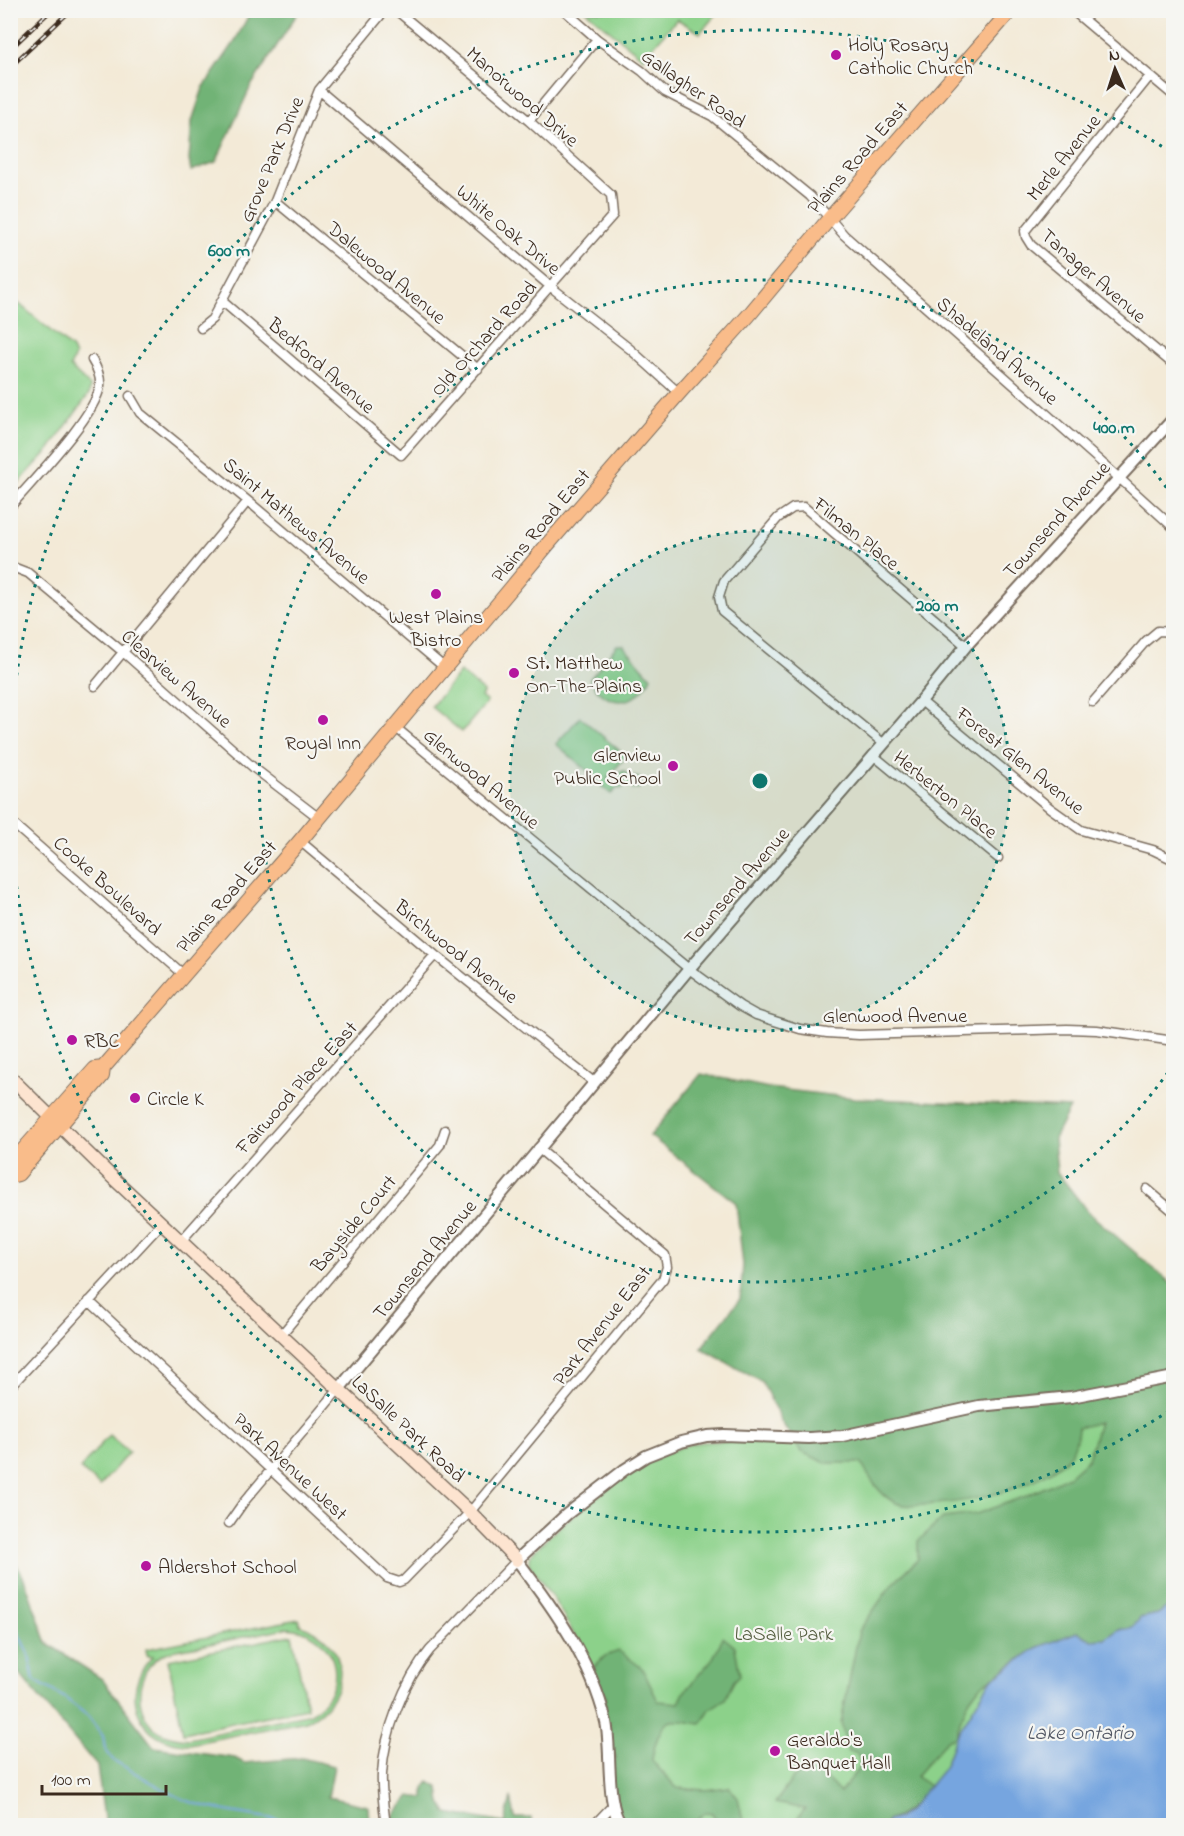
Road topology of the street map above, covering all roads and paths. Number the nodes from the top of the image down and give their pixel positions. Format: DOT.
graph roads {
  1 [pos="385,10"];
  2 [pos="396,10"];
  3 [pos="564,10"];
  4 [pos="1011,10"];
  5 [pos="1072,10"];
  6 [pos="597,39"];
  7 [pos="1150,76"];
  8 [pos="319,90"];
  9 [pos="1173,96"];
  10 [pos="530,121"];
  11 [pos="275,201"];
  12 [pos="613,215"];
  13 [pos="829,219"];
  14 [pos="1025,231"];
  15 [pos="551,287"];
  16 [pos="222,301"];
  17 [pos="201,328"];
  18 [pos="92,360"];
  19 [pos="1173,365"];
  20 [pos="478,369"];
  21 [pos="679,393"];
  22 [pos="130,396"];
  23 [pos="1173,418"];
  24 [pos="401,455"];
  25 [pos="1118,477"];
  26 [pos="248,501"];
  27 [pos="10,507"];
  28 [pos="1173,528"];
  29 [pos="10,566"];
  30 [pos="1173,632"];
  31 [pos="966,646"];
  32 [pos="123,652"];
  33 [pos="445,668"];
  34 [pos="95,686"];
  35 [pos="921,700"];
  36 [pos="1093,702"];
  37 [pos="395,727"];
  38 [pos="883,744"];
  39 [pos="873,755"];
  40 [pos="319,818"];
  41 [pos="10,821"];
  42 [pos="300,842"];
  43 [pos="998,858"];
  44 [pos="1173,860"];
  45 [pos="435,956"];
  46 [pos="689,969"];
  47 [pos="183,974"];
  48 [pos="1173,1041"];
  49 [pos="10,1077"];
  50 [pos="595,1083"];
  51 [pos="57,1121"];
  52 [pos="445,1130"];
  53 [pos="538,1149"];
  54 [pos="10,1165"];
  55 [pos="10,1176"];
  56 [pos="1147,1189"];
  57 [pos="1173,1212"];
  58 [pos="162,1223"];
  59 [pos="181,1241"];
  60 [pos="89,1301"];
  61 [pos="281,1335"];
  62 [pos="1173,1377"];
  63 [pos="10,1387"];
  64 [pos="339,1389"];
  65 [pos="272,1470"];
  66 [pos="470,1512"];
  67 [pos="229,1523"];
  68 [pos="517,1560"];
  69 [pos="613,1805"];
  70 [pos="386,1826"];
  71 [pos="593,1826"];
  72 [pos="622,1826"];
  1 -- 8 [label="street, Grove Park Drive"];
  2 -- 10 [label="street, Manorwood Drive"];
  3 -- 6 [label="street, Gallagher Road"];
  4 -- 13 [label="main road, Plains Road East"];
  5 -- 7 [label="street"];
  6 -- 10 [label="street"];
  6 -- 13 [label="street, Gallagher Road"];
  7 -- 9 [label="street"];
  7 -- 14 [label="street, Merle Avenue"];
  8 -- 11 [label="street, Grove Park Drive"];
  8 -- 15 [label="street, White Oak Drive"];
  10 -- 12 [label="street, Manorwood Drive"];
  11 -- 16 [label="street, Grove Park Drive"];
  11 -- 20 [label="street, Dalewood Avenue"];
  12 -- 15 [label="street, Old Orchard Road"];
  13 -- 21 [label="main road, Plains Road East"];
  13 -- 25 [label="street, Shadeland Avenue"];
  14 -- 19 [label="street, Tanager Avenue"];
  15 -- 20 [label="street, Old Orchard Road"];
  15 -- 21 [label="street, White Oak Drive"];
  16 -- 17 [label="street, Grove Park Drive"];
  16 -- 24 [label="street, Bedford Avenue"];
  18 -- 27 [label="street"];
  20 -- 24 [label="street, Old Orchard Road"];
  21 -- 33 [label="main road, Plains Road East"];
  22 -- 26 [label="street, Saint Mathews Avenue"];
  23 -- 25 [label="street, Townsend Avenue"];
  25 -- 28 [label="street, Shadeland Avenue"];
  25 -- 31 [label="street, Townsend Avenue"];
  26 -- 32 [label="street"];
  26 -- 33 [label="street, Saint Mathews Avenue"];
  29 -- 32 [label="street, Clearview Avenue"];
  30 -- 36 [label="street"];
  31 -- 35 [label="street, Townsend Avenue"];
  31 -- 38 [label="street, Filman Place"];
  32 -- 34 [label="street"];
  32 -- 40 [label="street, Clearview Avenue"];
  33 -- 37 [label="main road, Plains Road East"];
  35 -- 38 [label="street, Townsend Avenue"];
  35 -- 44 [label="street, Forest Glen Avenue"];
  37 -- 40 [label="main road, Plains Road East"];
  37 -- 46 [label="street, Glenwood Avenue"];
  38 -- 39 [label="street, Townsend Avenue"];
  39 -- 43 [label="street, Herberton Place"];
  39 -- 46 [label="street, Townsend Avenue"];
  40 -- 42 [label="main road, Plains Road East"];
  41 -- 47 [label="street, Cooke Boulevard"];
  42 -- 45 [label="street, Birchwood Avenue"];
  42 -- 47 [label="main road, Plains Road East"];
  45 -- 50 [label="street, Birchwood Avenue"];
  45 -- 59 [label="street, Fairwood Place East"];
  46 -- 48 [label="street, Glenwood Avenue"];
  46 -- 50 [label="street, Townsend Avenue"];
  47 -- 51 [label="main road, Plains Road East"];
  49 -- 51 [label="main road, LaSalle Park Road"];
  50 -- 53 [label="street, Townsend Avenue"];
  51 -- 54 [label="main road"];
  51 -- 55 [label="main road"];
  51 -- 58 [label="main road, LaSalle Park Road"];
  52 -- 61 [label="street, Bayside Court"];
  53 -- 64 [label="street, Townsend Avenue"];
  53 -- 66 [label="street, Park Avenue East"];
  56 -- 57 [label="street"];
  58 -- 59 [label="main road, LaSalle Park Road"];
  58 -- 60 [label="street"];
  59 -- 61 [label="main road, LaSalle Park Road"];
  60 -- 63 [label="street"];
  60 -- 65 [label="street, Park Avenue West"];
  61 -- 64 [label="main road, LaSalle Park Road"];
  62 -- 68 [label="street"];
  64 -- 65 [label="street"];
  64 -- 66 [label="main road, LaSalle Park Road"];
  65 -- 66 [label="street, Park Avenue West"];
  65 -- 67 [label="street"];
  66 -- 68 [label="main road, LaSalle Park Road"];
  68 -- 69 [label="street, LaSalle Park Road"];
  68 -- 70 [label="street"];
  69 -- 71 [label="street"];
  69 -- 72 [label="street, LaSalle Park Road"];
}
